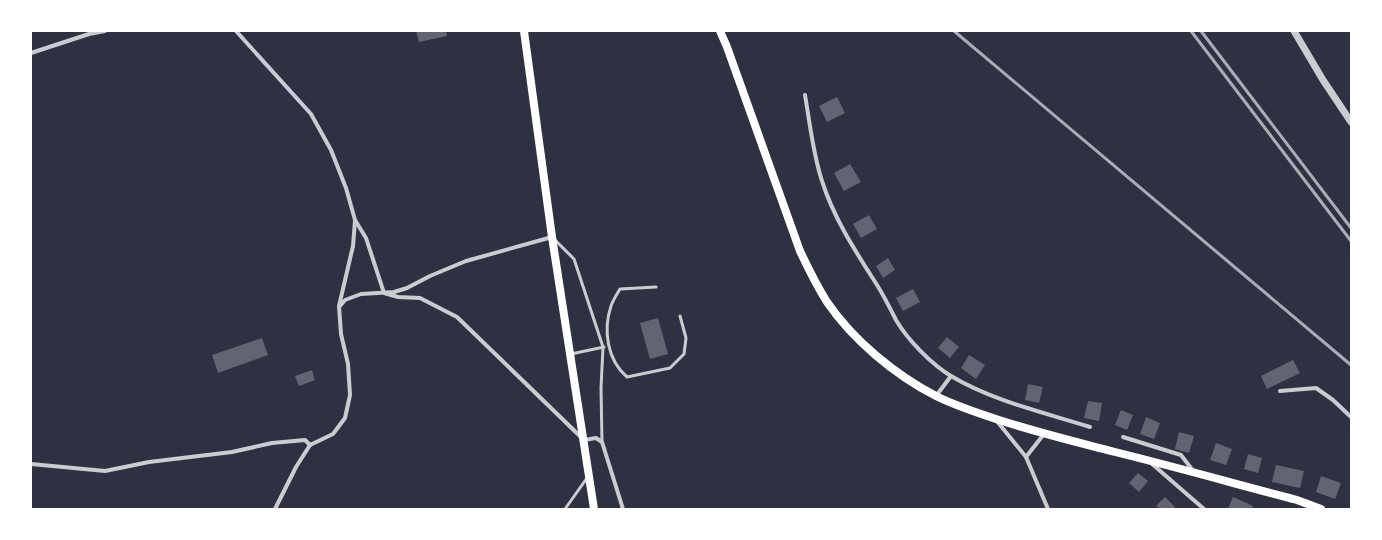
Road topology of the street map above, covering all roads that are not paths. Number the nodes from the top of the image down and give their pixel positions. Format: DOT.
graph roads {
  1 [pos="95,31"];
  2 [pos="105,31"];
  3 [pos="236,31"];
  4 [pos="524,31"];
  5 [pos="720,31"];
  6 [pos="1294,31"];
  7 [pos="90,33"];
  8 [pos="31,53"];
  9 [pos="805,95"];
  10 [pos="1351,122"];
  11 [pos="355,220"];
  12 [pos="552,237"];
  13 [pos="656,287"];
  14 [pos="384,293"];
  15 [pos="339,306"];
  16 [pos="680,316"];
  17 [pos="603,347"];
  18 [pos="608,347"];
  19 [pos="571,354"];
  20 [pos="951,376"];
  21 [pos="1280,391"];
  22 [pos="936,396"];
  23 [pos="1351,417"];
  24 [pos="995,418"];
  25 [pos="1090,426"];
  26 [pos="1044,434"];
  27 [pos="1123,437"];
  28 [pos="584,440"];
  29 [pos="602,442"];
  30 [pos="310,445"];
  31 [pos="1026,457"];
  32 [pos="1148,460"];
  33 [pos="31,464"];
  34 [pos="1195,472"];
  35 [pos="590,475"];
  36 [pos="275,509"];
  37 [pos="565,509"];
  38 [pos="594,509"];
  39 [pos="623,509"];
  40 [pos="1048,509"];
  41 [pos="1204,509"];
  42 [pos="1321,509"];
  1 -- 7 [label="street"];
  2 -- 7 [label="street"];
  3 -- 11 [label="street"];
  4 -- 12 [label="main road"];
  5 -- 22 [label="main road"];
  6 -- 10 [label="street"];
  7 -- 8 [label="street"];
  9 -- 20 [label="street"];
  11 -- 14 [label="street"];
  11 -- 15 [label="street"];
  12 -- 14 [label="street"];
  12 -- 17 [label="lane"];
  12 -- 19 [label="main road"];
  13 -- 18 [label="lane"];
  14 -- 15 [label="street"];
  14 -- 28 [label="street"];
  15 -- 30 [label="street"];
  16 -- 18 [label="lane"];
  17 -- 18 [label="lane"];
  17 -- 19 [label="lane"];
  17 -- 29 [label="lane"];
  19 -- 28 [label="main road"];
  20 -- 22 [label="street"];
  20 -- 25 [label="street"];
  21 -- 23 [label="street"];
  22 -- 24 [label="main road"];
  24 -- 26 [label="main road"];
  24 -- 31 [label="street"];
  26 -- 31 [label="street"];
  26 -- 32 [label="main road"];
  27 -- 34 [label="street"];
  28 -- 29 [label="street"];
  28 -- 35 [label="main road"];
  29 -- 39 [label="street"];
  30 -- 33 [label="street"];
  30 -- 36 [label="street"];
  31 -- 40 [label="street"];
  32 -- 34 [label="main road"];
  32 -- 41 [label="street"];
  34 -- 42 [label="main road"];
  35 -- 37 [label="lane"];
  35 -- 38 [label="main road"];
}
